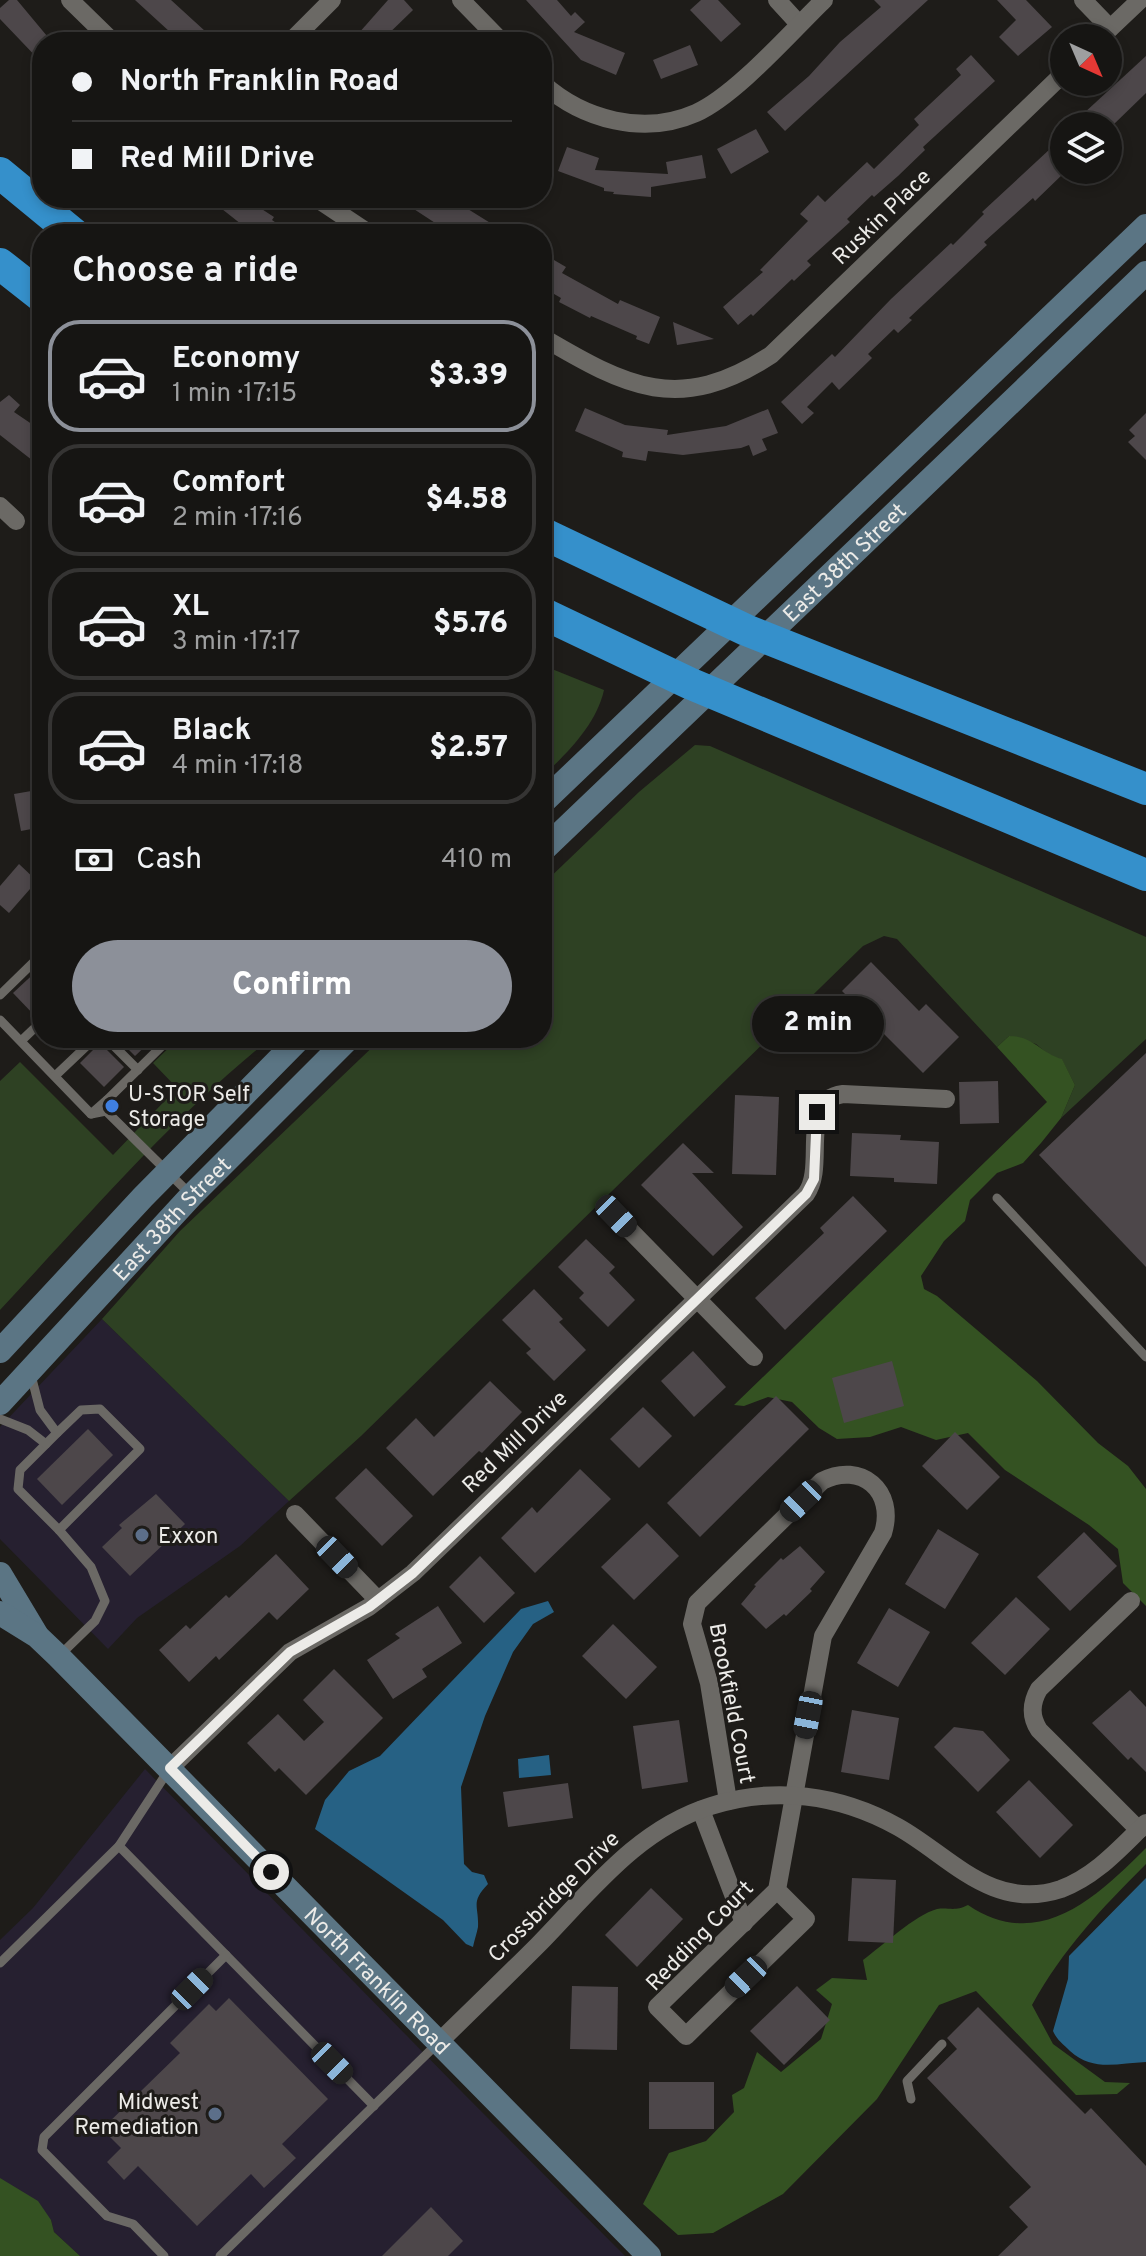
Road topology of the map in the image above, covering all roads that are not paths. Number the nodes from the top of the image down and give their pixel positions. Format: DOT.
graph roads {
  1 [pos="70,0"];
  2 [pos="332,0"];
  3 [pos="461,0"];
  4 [pos="777,0"];
  5 [pos="824,0"];
  6 [pos="1083,0"];
  7 [pos="1140,0"];
  8 [pos="799,24"];
  9 [pos="1099,24"];
  10 [pos="1115,24"];
  11 [pos="103,32"];
  12 [pos="300,32"];
  13 [pos="492,32"];
  14 [pos="1050,86"];
  15 [pos="552,91"];
  16 [pos="0,173"];
  17 [pos="32,199"];
  18 [pos="42,208"];
  19 [pos="331,208"];
  20 [pos="62,224"];
  21 [pos="355,224"];
  22 [pos="1146,226"];
  23 [pos="0,264"];
  24 [pos="1146,273"];
  25 [pos="32,289"];
  26 [pos="552,343"];
  27 [pos="0,506"];
  28 [pos="16,521"];
  29 [pos="552,538"];
  30 [pos="552,618"];
  31 [pos="1146,789"];
  32 [pos="552,793"];
  33 [pos="552,841"];
  34 [pos="1146,875"];
  35 [pos="32,964"];
  36 [pos="0,995"];
  37 [pos="2,1027"];
  38 [pos="32,1031"];
  39 [pos="21,1041"];
  40 [pos="84,1048"];
  41 [pos="116,1048"];
  42 [pos="160,1048"];
  43 [pos="290,1048"];
  44 [pos="339,1048"];
  45 [pos="138,1070"];
  46 [pos="55,1076"];
  47 [pos="946,1099"];
  48 [pos="107,1100"];
  49 [pos="106,1111"];
  50 [pos="91,1114"];
  51 [pos="167,1172"];
  52 [pos="191,1196"];
  53 [pos="997,1198"];
  54 [pos="616,1216"];
  55 [pos="696,1298"];
  56 [pos="0,1351"];
  57 [pos="754,1357"];
  58 [pos="1146,1357"];
  59 [pos="30,1371"];
  60 [pos="0,1403"];
  61 [pos="0,1419"];
  62 [pos="57,1433"];
  63 [pos="46,1444"];
  64 [pos="295,1514"];
  65 [pos="59,1530"];
  66 [pos="0,1574"];
  67 [pos="378,1600"];
  68 [pos="1131,1601"];
  69 [pos="0,1613"];
  70 [pos="37,1636"];
  71 [pos="58,1656"];
  72 [pos="170,1768"];
  73 [pos="793,1794"];
  74 [pos="728,1801"];
  75 [pos="701,1810"];
  76 [pos="1142,1826"];
  77 [pos="119,1846"];
  78 [pos="777,1890"];
  79 [pos="744,1923"];
  80 [pos="226,1955"];
  81 [pos="0,1963"];
  82 [pos="438,2043"];
  83 [pos="942,2044"];
  84 [pos="911,2099"];
  85 [pos="374,2106"];
  86 [pos="639,2253"];
  87 [pos="164,2256"];
  88 [pos="220,2256"];
  1 -- 11 [label="street"];
  2 -- 12 [label="street"];
  3 -- 13 [label="street"];
  4 -- 8 [label="street"];
  5 -- 8 [label="street"];
  6 -- 9 [label="street"];
  7 -- 10 [label="street"];
  8 -- 15 [label="street"];
  14 -- 26 [label="street, Ruskin Place"];
  16 -- 17 [label="highway"];
  18 -- 20 [label="highway"];
  19 -- 21 [label="street"];
  22 -- 32 [label="main road, East 38th Street"];
  23 -- 25 [label="highway"];
  24 -- 33 [label="main road, East 38th Street"];
  27 -- 28 [label="street"];
  29 -- 31 [label="highway"];
  30 -- 34 [label="highway"];
  35 -- 36 [label="lane"];
  37 -- 39 [label="lane"];
  38 -- 39 [label="lane"];
  39 -- 46 [label="lane"];
  40 -- 46 [label="lane"];
  41 -- 45 [label="lane"];
  42 -- 45 [label="lane"];
  43 -- 51 [label="main road, East 38th Street"];
  44 -- 52 [label="main road, East 38th Street"];
  45 -- 48 [label="lane"];
  46 -- 50 [label="lane"];
  47 -- 55 [label="street, Red Mill Drive"];
  48 -- 49 [label="lane"];
  48 -- 50 [label="lane"];
  49 -- 50 [label="lane"];
  49 -- 51 [label="lane"];
  51 -- 52 [label="lane"];
  51 -- 56 [label="main road, East 38th Street"];
  52 -- 59 [label="main road, East 38th Street"];
  53 -- 58 [label="lane"];
  54 -- 55 [label="street"];
  55 -- 57 [label="street"];
  55 -- 67 [label="street, Red Mill Drive"];
  59 -- 60 [label="main road, East 38th Street"];
  59 -- 62 [label="lane"];
  61 -- 63 [label="lane"];
  62 -- 63 [label="lane"];
  62 -- 65 [label="lane"];
  63 -- 65 [label="lane"];
  64 -- 67 [label="street"];
  65 -- 71 [label="lane"];
  66 -- 70 [label="main road, North Franklin Road"];
  67 -- 72 [label="street, Red Mill Drive"];
  68 -- 76 [label="street"];
  69 -- 70 [label="main road, North Franklin Road"];
  70 -- 71 [label="main road, North Franklin Road"];
  71 -- 72 [label="main road, North Franklin Road"];
  72 -- 77 [label="lane"];
  72 -- 82 [label="main road, North Franklin Road"];
  73 -- 74 [label="street, Crossbridge Drive"];
  73 -- 74 [label="street, Brookfield Court"];
  73 -- 76 [label="street, Crossbridge Drive"];
  73 -- 78 [label="street, Redding Court"];
  74 -- 75 [label="street, Crossbridge Drive"];
  75 -- 79 [label="street"];
  75 -- 82 [label="street, Crossbridge Drive"];
  77 -- 80 [label="lane"];
  77 -- 81 [label="lane"];
  78 -- 79 [label="street, Redding Court"];
  78 -- 79 [label="street, Redding Court"];
  80 -- 85 [label="lane"];
  80 -- 87 [label="lane"];
  82 -- 85 [label="lane"];
  82 -- 86 [label="main road, North Franklin Road"];
  83 -- 84 [label="lane"];
  85 -- 88 [label="lane"];
}
